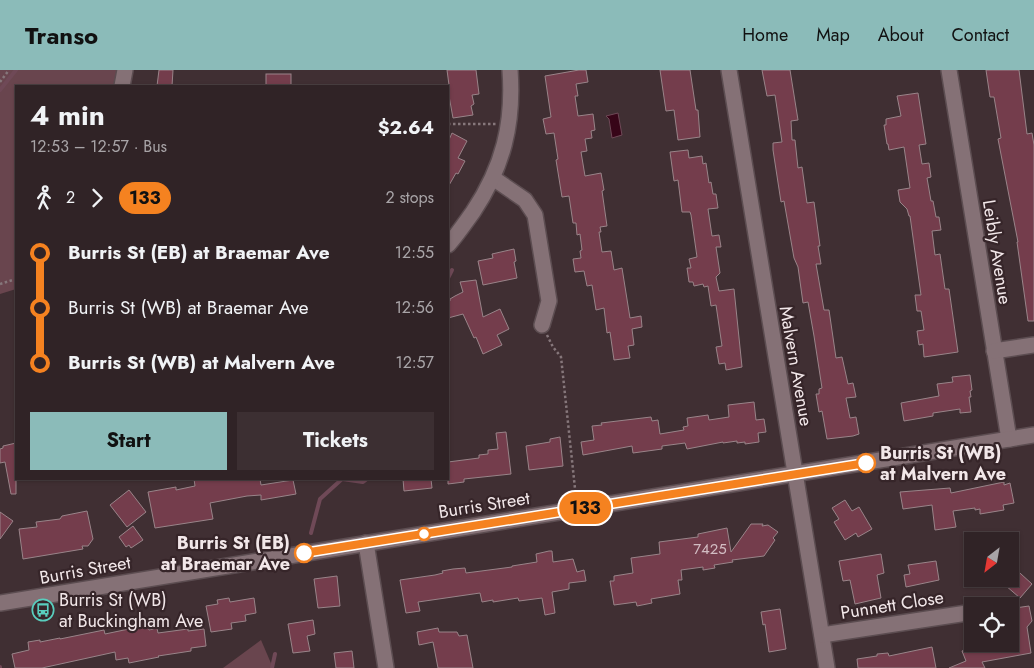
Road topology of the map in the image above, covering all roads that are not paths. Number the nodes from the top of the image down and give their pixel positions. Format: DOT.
graph roads {
  1 [pos="125,70"];
  2 [pos="510,70"];
  3 [pos="729,70"];
  4 [pos="949,70"];
  5 [pos="122,85"];
  6 [pos="493,178"];
  7 [pos="449,244"];
  8 [pos="542,325"];
  9 [pos="1034,345"];
  10 [pos="994,351"];
  11 [pos="1034,435"];
  12 [pos="1009,439"];
  13 [pos="796,474"];
  14 [pos="366,543"];
  15 [pos="0,603"];
  16 [pos="964,613"];
  17 [pos="822,635"];
  18 [pos="386,668"];
  19 [pos="827,668"];
  1 -- 5 [label="street"];
  2 -- 6 [label="street"];
  3 -- 13 [label="street, Malvern Avenue"];
  4 -- 10 [label="street, Leibly Avenue"];
  6 -- 7 [label="street"];
  6 -- 8 [label="street"];
  9 -- 10 [label="street"];
  10 -- 12 [label="street, Leibly Avenue"];
  11 -- 12 [label="street, Burris Street"];
  12 -- 13 [label="street, Burris Street"];
  13 -- 14 [label="street, Burris Street"];
  13 -- 17 [label="street, Malvern Avenue"];
  14 -- 15 [label="street, Burris Street"];
  14 -- 18 [label="street"];
  16 -- 17 [label="street, Punnett Close"];
  17 -- 19 [label="street, Malvern Avenue"];
}
